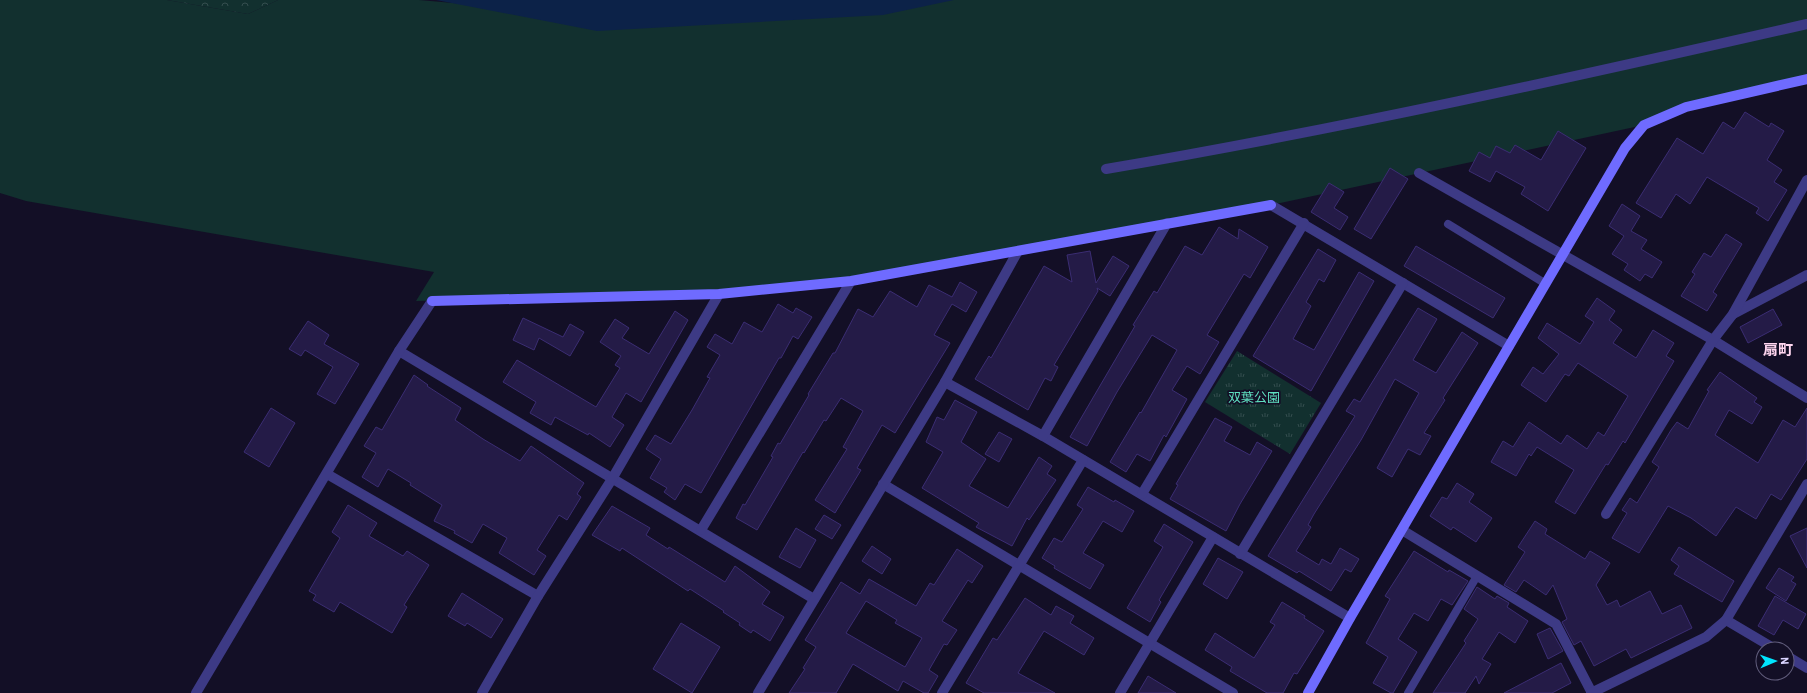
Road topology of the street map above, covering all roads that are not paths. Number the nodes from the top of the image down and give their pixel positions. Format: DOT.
graph roads {
  1 [pos="1807,24"];
  2 [pos="1807,79"];
  3 [pos="1106,169"];
  4 [pos="1419,173"];
  5 [pos="1807,180"];
  6 [pos="1167,223"];
  7 [pos="1304,223"];
  8 [pos="1448,224"];
  9 [pos="1018,251"];
  10 [pos="1563,256"];
  11 [pos="1807,275"];
  12 [pos="851,281"];
  13 [pos="1403,283"];
  14 [pos="1546,284"];
  15 [pos="719,294"];
  16 [pos="1733,314"];
  17 [pos="1713,340"];
  18 [pos="1509,346"];
  19 [pos="400,351"];
  20 [pos="946,382"];
  21 [pos="1807,398"];
  22 [pos="1043,436"];
  23 [pos="1083,460"];
  24 [pos="327,474"];
  25 [pos="612,479"];
  26 [pos="883,484"];
  27 [pos="1807,484"];
  28 [pos="1142,494"];
  29 [pos="1606,514"];
  30 [pos="701,530"];
  31 [pos="1402,530"];
  32 [pos="1213,537"];
  33 [pos="1240,554"];
  34 [pos="1018,564"];
  35 [pos="1477,576"];
  36 [pos="538,596"];
  37 [pos="814,599"];
  38 [pos="1350,618"];
  39 [pos="1726,620"];
  40 [pos="1761,641"];
  41 [pos="1149,643"];
  42 [pos="1795,661"];
  43 [pos="1807,668"];
  44 [pos="760,692"];
  45 [pos="196,693"];
  46 [pos="482,693"];
  47 [pos="942,693"];
  48 [pos="1120,693"];
  49 [pos="1233,693"];
  50 [pos="1308,693"];
  51 [pos="1408,693"];
  52 [pos="1591,693"];
  1 -- 3 [label="street"];
  2 -- 10 [label="street"];
  4 -- 10 [label="street"];
  5 -- 16 [label="street"];
  6 -- 7 [label="street"];
  6 -- 9 [label="street"];
  6 -- 22 [label="street"];
  7 -- 13 [label="street"];
  7 -- 28 [label="street"];
  8 -- 14 [label="lane"];
  9 -- 12 [label="street"];
  9 -- 20 [label="street"];
  10 -- 14 [label="street"];
  10 -- 17 [label="street"];
  11 -- 16 [label="street"];
  12 -- 15 [label="street"];
  12 -- 30 [label="street"];
  13 -- 18 [label="street"];
  13 -- 33 [label="street"];
  14 -- 18 [label="street"];
  15 -- 19 [label="street"];
  15 -- 25 [label="street"];
  16 -- 17 [label="street"];
  17 -- 21 [label="street"];
  17 -- 29 [label="street"];
  18 -- 31 [label="street"];
  19 -- 24 [label="street"];
  19 -- 25 [label="street"];
  20 -- 22 [label="street"];
  20 -- 26 [label="street"];
  22 -- 23 [label="street"];
  23 -- 28 [label="street"];
  23 -- 34 [label="street"];
  24 -- 36 [label="street"];
  24 -- 45 [label="street"];
  25 -- 30 [label="street"];
  25 -- 36 [label="street"];
  26 -- 34 [label="street"];
  26 -- 37 [label="street"];
  27 -- 39 [label="street"];
  28 -- 32 [label="street"];
  30 -- 37 [label="street"];
  31 -- 35 [label="street"];
  31 -- 38 [label="street"];
  32 -- 33 [label="street"];
  32 -- 41 [label="street"];
  33 -- 38 [label="street"];
  34 -- 41 [label="street"];
  34 -- 47 [label="street"];
  35 -- 51 [label="lane"];
  35 -- 52 [label="street"];
  36 -- 46 [label="street"];
  37 -- 44 [label="street"];
  38 -- 50 [label="street"];
  39 -- 40 [label="street"];
  39 -- 52 [label="street"];
  41 -- 48 [label="street"];
  41 -- 49 [label="street"];
  42 -- 43 [label="street"];
}
